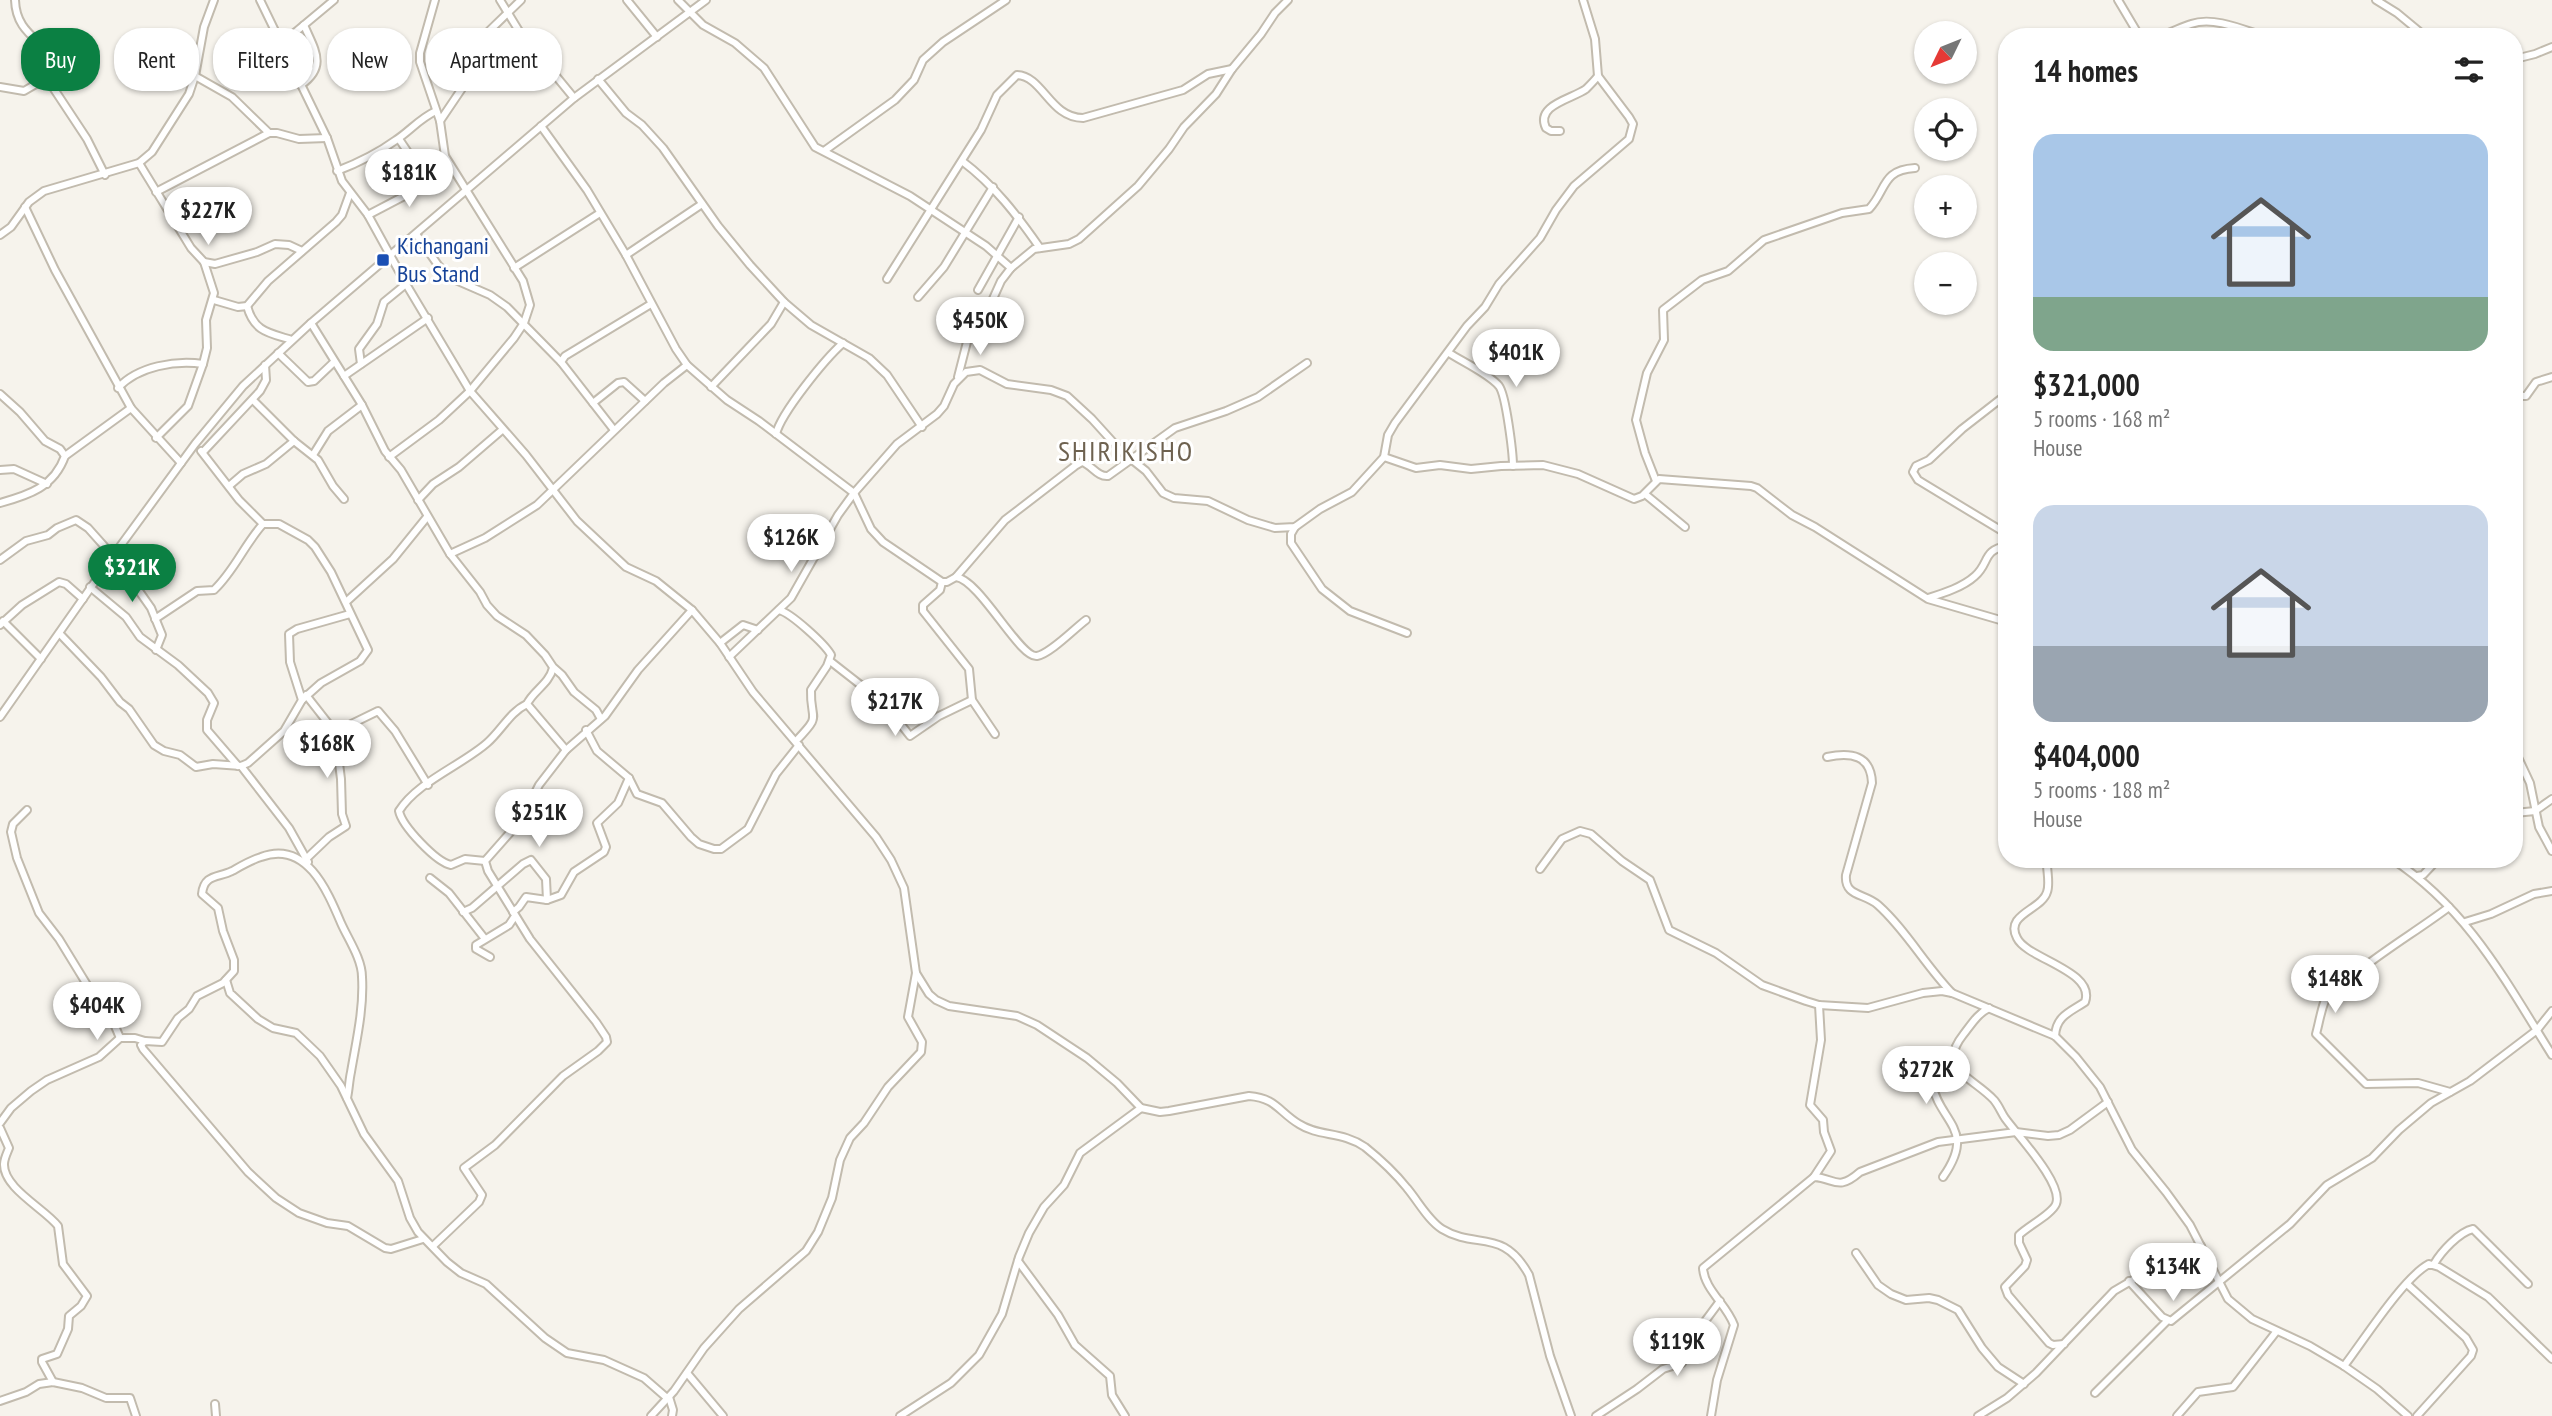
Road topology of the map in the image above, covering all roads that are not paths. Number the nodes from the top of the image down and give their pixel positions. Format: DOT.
graph roads {
  1 [pos="15,0"];
  2 [pos="214,0"];
  3 [pos="260,0"];
  4 [pos="334,0"];
  5 [pos="435,0"];
  6 [pos="500,0"];
  7 [pos="521,0"];
  8 [pos="627,0"];
  9 [pos="678,0"];
  10 [pos="706,0"];
  11 [pos="1006,0"];
  12 [pos="1288,0"];
  13 [pos="1583,0"];
  14 [pos="2118,0"];
  15 [pos="2376,0"];
  16 [pos="506,12"];
  17 [pos="689,13"];
  18 [pos="304,25"];
  19 [pos="24,28"];
  20 [pos="274,28"];
  21 [pos="301,28"];
  22 [pos="305,28"];
  23 [pos="2135,28"];
  24 [pos="2181,28"];
  25 [pos="2239,28"];
  26 [pos="2416,28"];
  27 [pos="657,37"];
  28 [pos="313,46"];
  29 [pos="2552,47"];
  30 [pos="199,54"];
  31 [pos="2523,57"];
  32 [pos="1232,69"];
  33 [pos="313,75"];
  34 [pos="1598,76"];
  35 [pos="199,78"];
  36 [pos="598,79"];
  37 [pos="0,86"];
  38 [pos="21,90"];
  39 [pos="55,91"];
  40 [pos="190,91"];
  41 [pos="305,91"];
  42 [pos="574,98"];
  43 [pos="436,111"];
  44 [pos="440,121"];
  45 [pos="541,126"];
  46 [pos="1560,131"];
  47 [pos="269,133"];
  48 [pos="327,138"];
  49 [pos="398,139"];
  50 [pos="824,150"];
  51 [pos="445,156"];
  52 [pos="962,161"];
  53 [pos="139,163"];
  54 [pos="1915,168"];
  55 [pos="337,171"];
  56 [pos="105,175"];
  57 [pos="424,176"];
  58 [pos="993,187"];
  59 [pos="466,190"];
  60 [pos="156,192"];
  61 [pos="350,193"];
  62 [pos="702,204"];
  63 [pos="24,207"];
  64 [pos="931,210"];
  65 [pos="600,213"];
  66 [pos="368,215"];
  67 [pos="1019,217"];
  68 [pos="966,232"];
  69 [pos="416,234"];
  70 [pos="0,235"];
  71 [pos="1040,248"];
  72 [pos="302,251"];
  73 [pos="625,255"];
  74 [pos="997,256"];
  75 [pos="391,257"];
  76 [pos="204,262"];
  77 [pos="514,268"];
  78 [pos="1011,268"];
  79 [pos="887,279"];
  80 [pos="406,284"];
  81 [pos="978,290"];
  82 [pos="918,297"];
  83 [pos="214,300"];
  84 [pos="784,302"];
  85 [pos="651,304"];
  86 [pos="247,306"];
  87 [pos="428,318"];
  88 [pos="311,323"];
  89 [pos="524,323"];
  90 [pos="292,340"];
  91 [pos="843,343"];
  92 [pos="278,353"];
  93 [pos="1449,353"];
  94 [pos="334,362"];
  95 [pos="561,362"];
  96 [pos="1307,363"];
  97 [pos="204,364"];
  98 [pos="361,364"];
  99 [pos="265,365"];
  100 [pos="687,365"];
  101 [pos="344,376"];
  102 [pos="958,377"];
  103 [pos="2552,377"];
  104 [pos="711,387"];
  105 [pos="118,388"];
  106 [pos="470,391"];
  107 [pos="0,394"];
  108 [pos="2523,396"];
  109 [pos="253,400"];
  110 [pos="645,401"];
  111 [pos="1998,401"];
  112 [pos="593,403"];
  113 [pos="362,405"];
  114 [pos="131,408"];
  115 [pos="779,425"];
  116 [pos="922,427"];
  117 [pos="769,428"];
  118 [pos="502,430"];
  119 [pos="614,430"];
  120 [pos="776,434"];
  121 [pos="156,438"];
  122 [pos="294,441"];
  123 [pos="195,444"];
  124 [pos="203,452"];
  125 [pos="313,455"];
  126 [pos="65,456"];
  127 [pos="389,457"];
  128 [pos="1384,457"];
  129 [pos="1131,460"];
  130 [pos="181,463"];
  131 [pos="1513,466"];
  132 [pos="0,470"];
  133 [pos="1656,481"];
  134 [pos="47,484"];
  135 [pos="229,486"];
  136 [pos="552,490"];
  137 [pos="854,493"];
  138 [pos="1645,494"];
  139 [pos="344,499"];
  140 [pos="418,500"];
  141 [pos="0,503"];
  142 [pos="427,517"];
  143 [pos="263,524"];
  144 [pos="1295,527"];
  145 [pos="1685,527"];
  146 [pos="1998,529"];
  147 [pos="1998,548"];
  148 [pos="450,554"];
  149 [pos="111,558"];
  150 [pos="0,560"];
  151 [pos="956,578"];
  152 [pos="942,582"];
  153 [pos="90,587"];
  154 [pos="83,599"];
  155 [pos="1927,599"];
  156 [pos="346,602"];
  157 [pos="692,610"];
  158 [pos="779,610"];
  159 [pos="350,614"];
  160 [pos="155,619"];
  161 [pos="1998,619"];
  162 [pos="1086,620"];
  163 [pos="2,623"];
  164 [pos="758,630"];
  165 [pos="1407,633"];
  166 [pos="60,634"];
  167 [pos="720,643"];
  168 [pos="156,650"];
  169 [pos="729,657"];
  170 [pos="41,659"];
  171 [pos="830,661"];
  172 [pos="552,667"];
  173 [pos="304,698"];
  174 [pos="972,700"];
  175 [pos="527,704"];
  176 [pos="0,716"];
  177 [pos="601,719"];
  178 [pos="586,730"];
  179 [pos="335,732"];
  180 [pos="995,734"];
  181 [pos="798,743"];
  182 [pos="566,750"];
  183 [pos="1827,757"];
  184 [pos="239,766"];
  185 [pos="2523,768"];
  186 [pos="629,778"];
  187 [pos="428,785"];
  188 [pos="2552,799"];
  189 [pos="27,810"];
  190 [pos="2535,811"];
  191 [pos="2523,812"];
  192 [pos="2552,829"];
  193 [pos="2544,836"];
  194 [pos="2552,851"];
  195 [pos="485,861"];
  196 [pos="308,862"];
  197 [pos="2047,868"];
  198 [pos="2405,868"];
  199 [pos="2430,868"];
  200 [pos="1540,869"];
  201 [pos="2417,876"];
  202 [pos="430,878"];
  203 [pos="498,886"];
  204 [pos="2552,891"];
  205 [pos="547,900"];
  206 [pos="2449,907"];
  207 [pos="463,912"];
  208 [pos="514,914"];
  209 [pos="2465,922"];
  210 [pos="485,939"];
  211 [pos="490,957"];
  212 [pos="916,973"];
  213 [pos="226,980"];
  214 [pos="1952,993"];
  215 [pos="1819,1005"];
  216 [pos="1989,1007"];
  217 [pos="2552,1011"];
  218 [pos="2537,1030"];
  219 [pos="2054,1036"];
  220 [pos="120,1038"];
  221 [pos="145,1041"];
  222 [pos="1952,1053"];
  223 [pos="2552,1055"];
  224 [pos="2450,1092"];
  225 [pos="347,1098"];
  226 [pos="2108,1102"];
  227 [pos="1141,1108"];
  228 [pos="0,1123"];
  229 [pos="0,1128"];
  230 [pos="2016,1132"];
  231 [pos="1956,1139"];
  232 [pos="1814,1177"];
  233 [pos="1943,1177"];
  234 [pos="423,1239"];
  235 [pos="2201,1245"];
  236 [pos="433,1247"];
  237 [pos="1856,1253"];
  238 [pos="1018,1261"];
  239 [pos="2434,1264"];
  240 [pos="2129,1281"];
  241 [pos="2218,1281"];
  242 [pos="2407,1284"];
  243 [pos="2528,1284"];
  244 [pos="1720,1301"];
  245 [pos="2167,1321"];
  246 [pos="2276,1332"];
  247 [pos="2064,1344"];
  248 [pos="2552,1359"];
  249 [pos="2344,1366"];
  250 [pos="687,1373"];
  251 [pos="53,1382"];
  252 [pos="2024,1384"];
  253 [pos="2095,1393"];
  254 [pos="668,1397"];
  255 [pos="0,1401"];
  256 [pos="215,1404"];
  257 [pos="136,1416"];
  258 [pos="216,1416"];
  259 [pos="651,1416"];
  260 [pos="672,1416"];
  261 [pos="723,1416"];
  262 [pos="900,1416"];
  263 [pos="1125,1416"];
  264 [pos="1571,1416"];
  265 [pos="1596,1416"];
  266 [pos="1711,1416"];
  267 [pos="1978,1416"];
  268 [pos="2177,1416"];
  269 [pos="2407,1416"];
  270 [pos="2417,1416"];
  1 -- 19 [label="street"];
  2 -- 30 [label="street"];
  3 -- 20 [label="street"];
  4 -- 18 [label="street"];
  5 -- 43 [label="street"];
  6 -- 16 [label="street"];
  7 -- 16 [label="street"];
  8 -- 27 [label="street"];
  9 -- 17 [label="street"];
  10 -- 17 [label="street"];
  11 -- 50 [label="street"];
  12 -- 32 [label="street"];
  13 -- 34 [label="street"];
  14 -- 23 [label="street"];
  15 -- 26 [label="street"];
  16 -- 42 [label="street"];
  16 -- 44 [label="street"];
  17 -- 27 [label="street"];
  17 -- 50 [label="street"];
  18 -- 21 [label="street"];
  18 -- 22 [label="street"];
  24 -- 25 [label="street"];
  27 -- 36 [label="street"];
  28 -- 33 [label="street"];
  29 -- 31 [label="street"];
  32 -- 52 [label="street"];
  32 -- 71 [label="street"];
  34 -- 46 [label="street"];
  34 -- 93 [label="street"];
  35 -- 47 [label="street"];
  36 -- 42 [label="street"];
  36 -- 62 [label="street"];
  37 -- 38 [label="street"];
  39 -- 56 [label="street"];
  40 -- 53 [label="street"];
  41 -- 48 [label="street"];
  42 -- 45 [label="street"];
  43 -- 44 [label="street"];
  43 -- 49 [label="street"];
  44 -- 51 [label="street"];
  45 -- 59 [label="street"];
  45 -- 65 [label="street"];
  47 -- 48 [label="street"];
  47 -- 60 [label="street"];
  48 -- 55 [label="street"];
  49 -- 55 [label="street"];
  49 -- 57 [label="street"];
  50 -- 64 [label="street"];
  51 -- 57 [label="street"];
  51 -- 59 [label="street"];
  52 -- 58 [label="street"];
  52 -- 64 [label="street"];
  53 -- 56 [label="street"];
  53 -- 60 [label="street"];
  54 -- 133 [label="street"];
  55 -- 61 [label="street"];
  56 -- 63 [label="street"];
  57 -- 66 [label="street"];
  58 -- 67 [label="street"];
  58 -- 68 [label="street"];
  59 -- 69 [label="street"];
  59 -- 77 [label="street"];
  60 -- 76 [label="street"];
  61 -- 66 [label="street"];
  61 -- 72 [label="street"];
  62 -- 73 [label="street"];
  62 -- 84 [label="street"];
  63 -- 70 [label="street"];
  63 -- 105 [label="street"];
  64 -- 68 [label="street"];
  64 -- 79 [label="street"];
  65 -- 73 [label="street"];
  65 -- 77 [label="street"];
  66 -- 75 [label="street"];
  67 -- 71 [label="street"];
  67 -- 74 [label="street"];
  68 -- 74 [label="street"];
  68 -- 82 [label="street"];
  69 -- 75 [label="street"];
  69 -- 89 [label="street"];
  71 -- 78 [label="street"];
  72 -- 76 [label="street"];
  72 -- 86 [label="street"];
  73 -- 85 [label="street"];
  74 -- 78 [label="street"];
  74 -- 81 [label="street"];
  75 -- 80 [label="street"];
  75 -- 88 [label="street"];
  76 -- 83 [label="street"];
  77 -- 89 [label="street"];
  78 -- 102 [label="street"];
  80 -- 87 [label="street"];
  80 -- 98 [label="street"];
  83 -- 86 [label="street"];
  83 -- 97 [label="street"];
  84 -- 91 [label="street"];
  84 -- 104 [label="street"];
  85 -- 95 [label="street"];
  85 -- 100 [label="street"];
  86 -- 90 [label="street"];
  87 -- 98 [label="street"];
  87 -- 106 [label="street"];
  88 -- 90 [label="street"];
  88 -- 94 [label="street"];
  89 -- 95 [label="street"];
  89 -- 106 [label="street"];
  90 -- 92 [label="street"];
  91 -- 115 [label="street"];
  91 -- 116 [label="street"];
  92 -- 94 [label="street"];
  92 -- 99 [label="street"];
  93 -- 128 [label="street"];
  93 -- 131 [label="street"];
  94 -- 101 [label="street"];
  95 -- 112 [label="street"];
  96 -- 129 [label="street"];
  97 -- 105 [label="street"];
  97 -- 121 [label="street"];
  98 -- 101 [label="street"];
  99 -- 109 [label="street"];
  99 -- 123 [label="street"];
  100 -- 104 [label="street"];
  100 -- 110 [label="street"];
  101 -- 113 [label="street"];
  102 -- 116 [label="street"];
  102 -- 129 [label="street"];
  103 -- 108 [label="street"];
  104 -- 117 [label="street"];
  105 -- 114 [label="street"];
  106 -- 118 [label="street"];
  106 -- 127 [label="street"];
  107 -- 126 [label="street"];
  109 -- 122 [label="street"];
  109 -- 124 [label="street"];
  110 -- 112 [label="street"];
  110 -- 119 [label="street"];
  111 -- 146 [label="street"];
  112 -- 119 [label="street"];
  113 -- 125 [label="street"];
  113 -- 127 [label="street"];
  114 -- 121 [label="street"];
  114 -- 126 [label="street"];
  115 -- 117 [label="street"];
  115 -- 120 [label="street"];
  116 -- 137 [label="street"];
  117 -- 120 [label="street"];
  118 -- 136 [label="street"];
  118 -- 140 [label="street"];
  119 -- 136 [label="street"];
  120 -- 137 [label="street"];
  121 -- 130 [label="street"];
  122 -- 125 [label="street"];
  122 -- 135 [label="street"];
  123 -- 124 [label="street"];
  123 -- 130 [label="street"];
  124 -- 135 [label="street"];
  125 -- 139 [label="street"];
  126 -- 134 [label="street"];
  127 -- 140 [label="street"];
  128 -- 131 [label="street"];
  128 -- 144 [label="street"];
  129 -- 144 [label="street"];
  129 -- 151 [label="street"];
  130 -- 149 [label="street"];
  131 -- 138 [label="street"];
  132 -- 134 [label="street"];
  133 -- 138 [label="street"];
  133 -- 155 [label="street"];
  134 -- 141 [label="street"];
  135 -- 143 [label="street"];
  136 -- 148 [label="street"];
  136 -- 157 [label="street"];
  137 -- 152 [label="street"];
  137 -- 158 [label="street"];
  138 -- 145 [label="street"];
  140 -- 142 [label="street"];
  142 -- 148 [label="street"];
  142 -- 156 [label="street"];
  143 -- 156 [label="street"];
  143 -- 160 [label="street"];
  144 -- 165 [label="street"];
  147 -- 155 [label="street"];
  148 -- 172 [label="street"];
  149 -- 150 [label="street"];
  149 -- 153 [label="street"];
  149 -- 160 [label="street"];
  151 -- 152 [label="street"];
  151 -- 162 [label="street"];
  152 -- 174 [label="street"];
  153 -- 154 [label="street"];
  153 -- 168 [label="street"];
  154 -- 163 [label="street"];
  154 -- 166 [label="street"];
  155 -- 161 [label="street"];
  156 -- 159 [label="street"];
  157 -- 167 [label="street"];
  157 -- 177 [label="street"];
  158 -- 164 [label="street"];
  158 -- 171 [label="street"];
  159 -- 173 [label="street"];
  159 -- 173 [label="street"];
  160 -- 168 [label="street"];
  163 -- 170 [label="street"];
  164 -- 167 [label="street"];
  164 -- 169 [label="street"];
  166 -- 170 [label="street"];
  166 -- 184 [label="street"];
  167 -- 169 [label="street"];
  168 -- 184 [label="street"];
  169 -- 181 [label="street"];
  170 -- 176 [label="street"];
  171 -- 174 [label="street"];
  171 -- 181 [label="street"];
  172 -- 175 [label="street"];
  172 -- 177 [label="street"];
  173 -- 179 [label="street"];
  173 -- 184 [label="street"];
  174 -- 180 [label="street"];
  175 -- 182 [label="street"];
  175 -- 187 [label="street"];
  177 -- 178 [label="street"];
  178 -- 182 [label="street"];
  178 -- 186 [label="street"];
  179 -- 187 [label="street"];
  179 -- 196 [label="street"];
  181 -- 186 [label="street"];
  181 -- 212 [label="street"];
  182 -- 195 [label="street"];
  183 -- 214 [label="street"];
  184 -- 196 [label="street"];
  185 -- 190 [label="street"];
  186 -- 205 [label="street"];
  187 -- 195 [label="street"];
  188 -- 190 [label="street"];
  189 -- 220 [label="street"];
  190 -- 191 [label="street"];
  190 -- 193 [label="street"];
  192 -- 193 [label="street"];
  193 -- 194 [label="street"];
  195 -- 203 [label="street"];
  196 -- 213 [label="street"];
  196 -- 225 [label="street"];
  197 -- 219 [label="street"];
  198 -- 201 [label="street"];
  199 -- 201 [label="street"];
  200 -- 215 [label="street"];
  201 -- 206 [label="street"];
  202 -- 207 [label="street"];
  203 -- 205 [label="street"];
  203 -- 207 [label="street"];
  203 -- 208 [label="street"];
  204 -- 209 [label="street"];
  205 -- 208 [label="street"];
  206 -- 209 [label="street"];
  206 -- 224 [label="street"];
  207 -- 210 [label="street"];
  208 -- 210 [label="street"];
  208 -- 236 [label="street"];
  209 -- 218 [label="street"];
  210 -- 211 [label="street"];
  212 -- 227 [label="street"];
  212 -- 250 [label="street"];
  213 -- 221 [label="street"];
  213 -- 225 [label="street"];
  214 -- 215 [label="street"];
  214 -- 216 [label="street"];
  215 -- 232 [label="street"];
  216 -- 219 [label="street"];
  216 -- 222 [label="street"];
  217 -- 218 [label="street"];
  218 -- 223 [label="street"];
  218 -- 224 [label="street"];
  219 -- 226 [label="street"];
  220 -- 221 [label="street"];
  220 -- 228 [label="street"];
  221 -- 234 [label="street"];
  222 -- 230 [label="street"];
  222 -- 231 [label="street"];
  224 -- 241 [label="street"];
  225 -- 234 [label="street"];
  226 -- 230 [label="street"];
  226 -- 235 [label="street"];
  227 -- 238 [label="street"];
  227 -- 264 [label="street"];
  229 -- 251 [label="street"];
  230 -- 231 [label="street"];
  230 -- 247 [label="street"];
  231 -- 232 [label="street"];
  231 -- 233 [label="street"];
  232 -- 244 [label="street"];
  234 -- 236 [label="street"];
  235 -- 240 [label="street"];
  235 -- 241 [label="street"];
  236 -- 254 [label="street"];
  237 -- 252 [label="street"];
  238 -- 262 [label="street"];
  238 -- 263 [label="street"];
  239 -- 242 [label="street"];
  239 -- 243 [label="street"];
  239 -- 248 [label="street"];
  240 -- 245 [label="street"];
  240 -- 247 [label="street"];
  241 -- 245 [label="street"];
  241 -- 246 [label="street"];
  242 -- 249 [label="street"];
  242 -- 270 [label="street"];
  244 -- 265 [label="street"];
  244 -- 266 [label="street"];
  245 -- 253 [label="street"];
  246 -- 249 [label="street"];
  246 -- 268 [label="street"];
  247 -- 252 [label="street"];
  249 -- 269 [label="street"];
  250 -- 254 [label="street"];
  250 -- 261 [label="street"];
  251 -- 255 [label="street"];
  251 -- 257 [label="street"];
  252 -- 267 [label="street"];
  254 -- 259 [label="street"];
  254 -- 260 [label="street"];
  256 -- 258 [label="street"];
}
